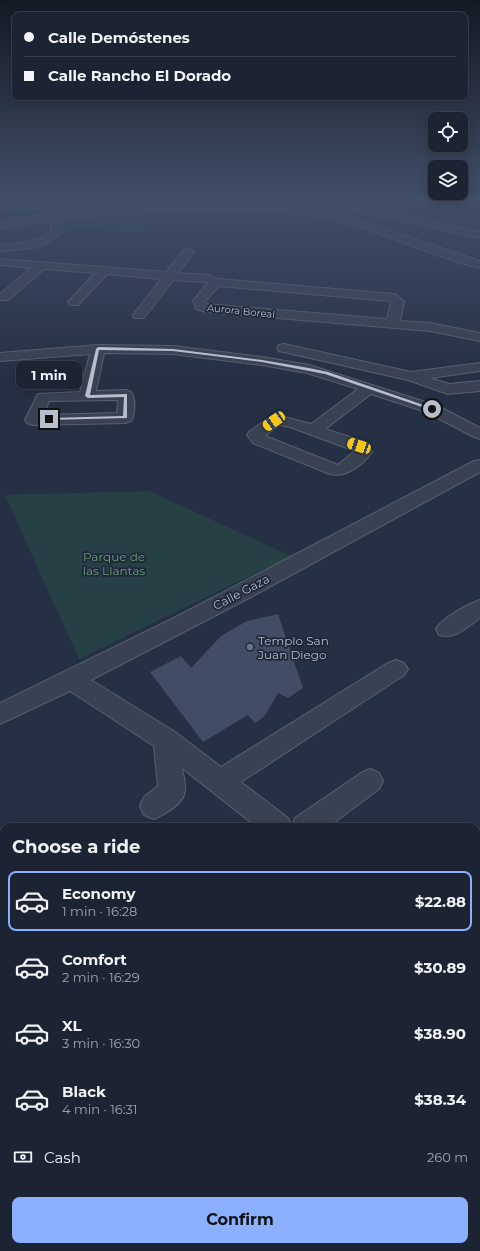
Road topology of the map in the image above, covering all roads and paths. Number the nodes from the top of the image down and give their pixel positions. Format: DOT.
graph roads {
  1 [pos="183,258"];
  2 [pos="462,258"];
  3 [pos="0,262"];
  4 [pos="42,265"];
  5 [pos="480,265"];
  6 [pos="105,270"];
  7 [pos="170,275"];
  8 [pos="216,282"];
  9 [pos="4,297"];
  10 [pos="74,302"];
  11 [pos="139,315"];
  12 [pos="393,324"];
  13 [pos="480,337"];
  14 [pos="284,348"];
  15 [pos="98,349"];
  16 [pos="0,358"];
  17 [pos="480,367"];
  18 [pos="412,376"];
  19 [pos="480,386"];
  20 [pos="369,388"];
  21 [pos="88,396"];
  22 [pos="313,430"];
  23 [pos="480,434"];
  24 [pos="480,465"];
  25 [pos="480,608"];
  26 [pos="447,629"];
  27 [pos="396,669"];
  28 [pos="72,680"];
  29 [pos="0,714"];
  30 [pos="166,740"];
  31 [pos="370,781"];
  32 [pos="219,782"];
  33 [pos="154,806"];
  34 [pos="273,823"];
  35 [pos="311,823"];
  1 -- 7 [label="street"];
  2 -- 5 [label="street"];
  3 -- 4 [label="street"];
  4 -- 6 [label="street"];
  4 -- 9 [label="street"];
  6 -- 7 [label="street"];
  6 -- 10 [label="street"];
  7 -- 8 [label="street"];
  7 -- 11 [label="street"];
  8 -- 12 [label="street"];
  8 -- 12 [label="street, Aurora Boreal"];
  12 -- 13 [label="street, Aurora Boreal"];
  14 -- 18 [label="street"];
  15 -- 16 [label="street"];
  15 -- 20 [label="street"];
  15 -- 21 [label="street"];
  17 -- 18 [label="street"];
  18 -- 19 [label="street"];
  20 -- 22 [label="street"];
  20 -- 23 [label="street"];
  21 -- 21 [label="street"];
  22 -- 22 [label="street"];
  24 -- 28 [label="street, Calle Gaza"];
  25 -- 26 [label="street"];
  27 -- 32 [label="street"];
  28 -- 29 [label="street, Calle Gaza"];
  28 -- 30 [label="street"];
  30 -- 32 [label="street"];
  30 -- 33 [label="street"];
  31 -- 35 [label="street"];
  32 -- 34 [label="street"];
}
